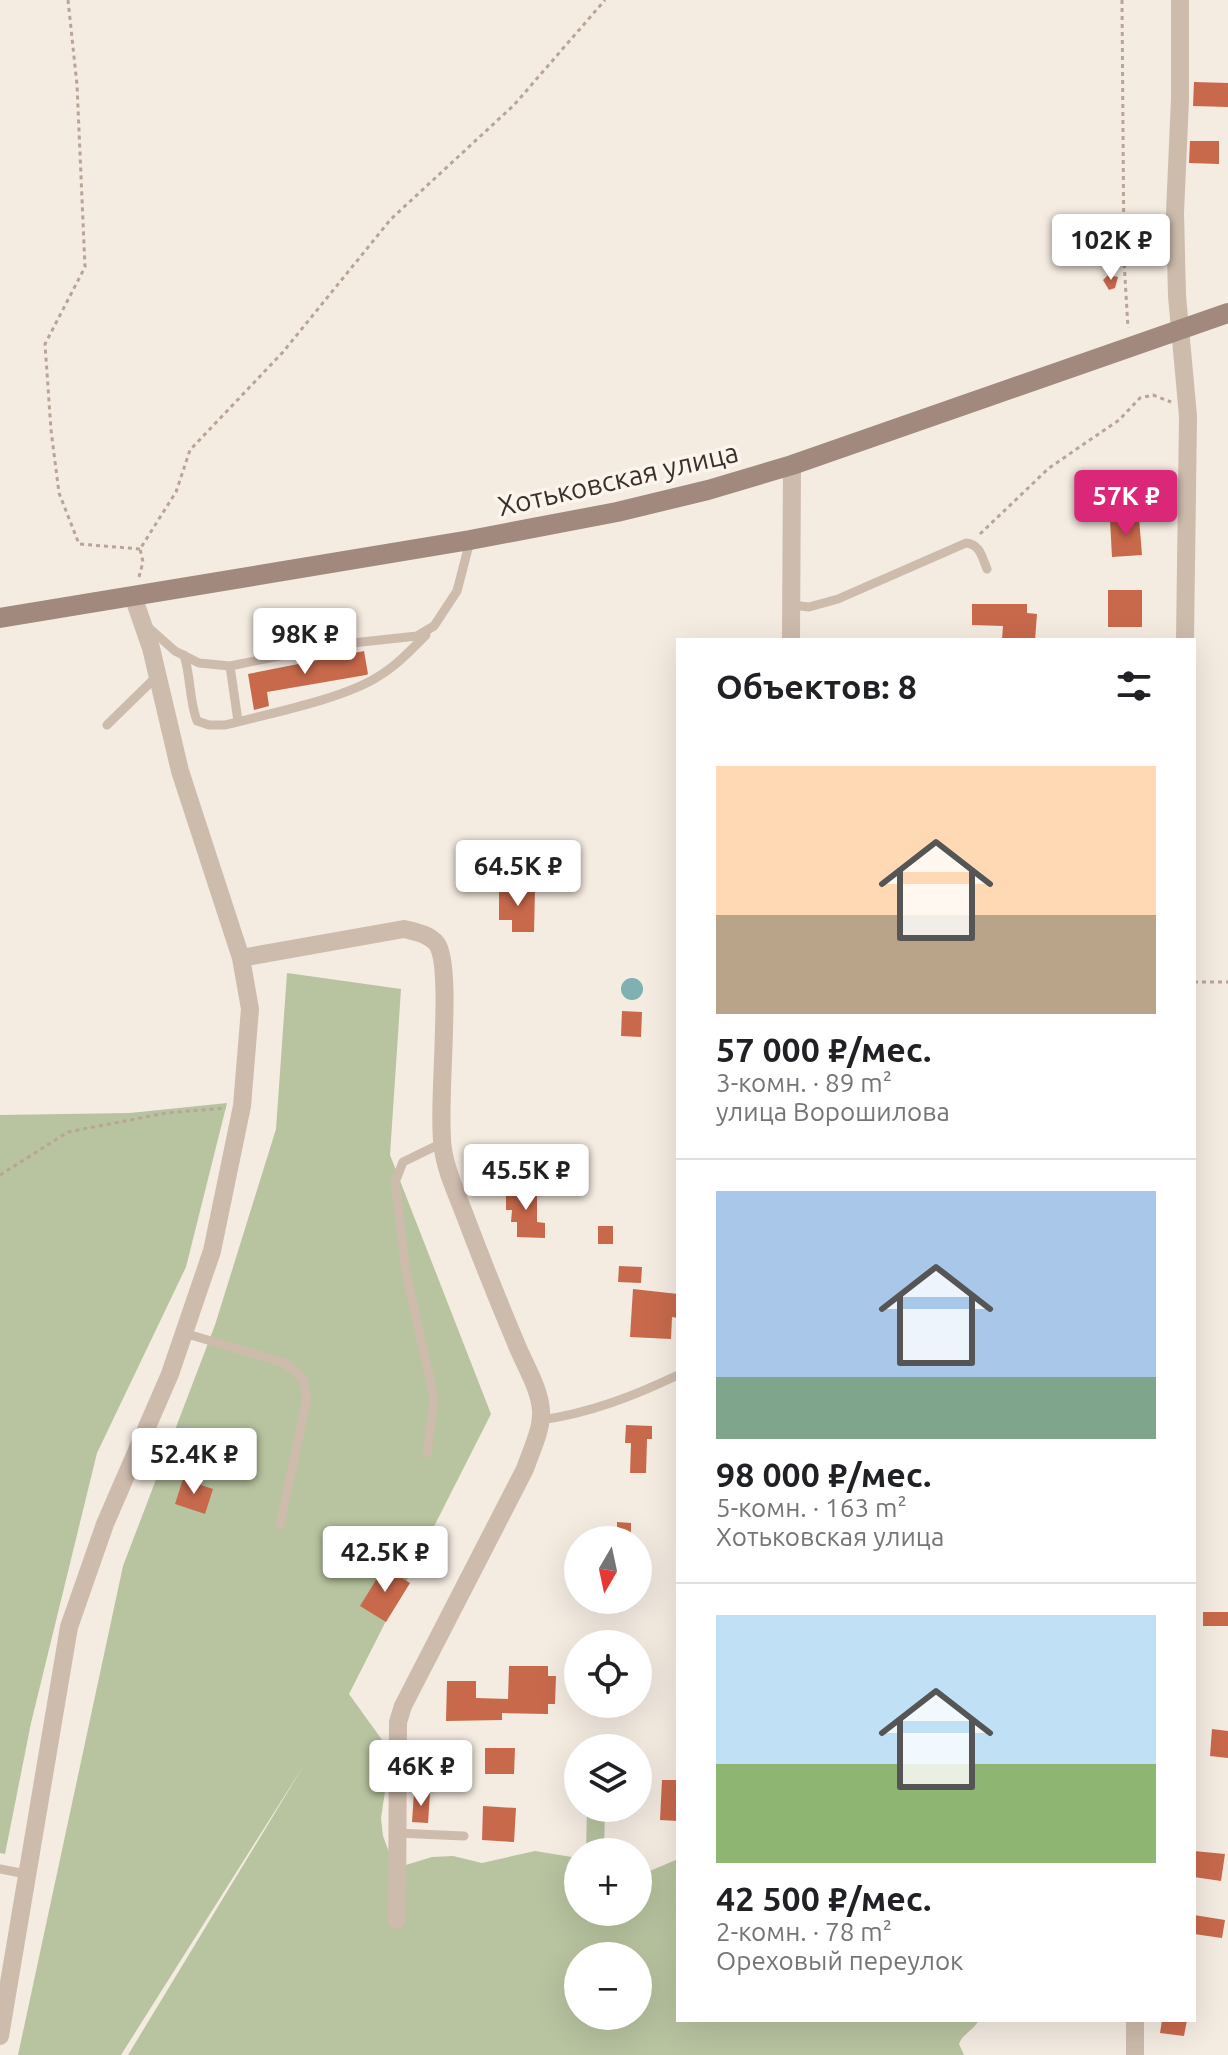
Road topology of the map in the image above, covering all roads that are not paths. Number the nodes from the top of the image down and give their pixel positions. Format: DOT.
graph roads {
  1 [pos="1180,0"];
  2 [pos="1228,313"];
  3 [pos="1180,330"];
  4 [pos="792,465"];
  5 [pos="470,540"];
  6 [pos="987,569"];
  7 [pos="133,596"];
  8 [pos="791,605"];
  9 [pos="0,618"];
  10 [pos="142,623"];
  11 [pos="434,626"];
  12 [pos="791,638"];
  13 [pos="1185,638"];
  14 [pos="184,655"];
  15 [pos="230,666"];
  16 [pos="157,677"];
  17 [pos="238,721"];
  18 [pos="107,725"];
  19 [pos="241,958"];
  20 [pos="442,1143"];
  21 [pos="184,1333"];
  22 [pos="676,1376"];
  23 [pos="540,1420"];
  24 [pos="427,1453"];
  25 [pos="280,1525"];
  26 [pos="396,1833"];
  27 [pos="464,1836"];
  28 [pos="0,1869"];
  29 [pos="26,1874"];
  30 [pos="397,1920"];
  31 [pos="1135,2022"];
  32 [pos="0,2036"];
  33 [pos="1135,2055"];
  1 -- 3 [label="street"];
  2 -- 3 [label="main road, Хотьковская улица"];
  3 -- 4 [label="main road, Хотьковская улица"];
  3 -- 13 [label="street"];
  4 -- 5 [label="main road, Хотьковская улица"];
  4 -- 8 [label="street"];
  5 -- 7 [label="main road, Хотьковская улица"];
  5 -- 11 [label="lane"];
  6 -- 8 [label="lane"];
  7 -- 9 [label="main road, Хотьковская улица"];
  7 -- 10 [label="street"];
  8 -- 12 [label="street"];
  10 -- 14 [label="lane"];
  10 -- 16 [label="street"];
  11 -- 15 [label="lane"];
  11 -- 17 [label="lane"];
  14 -- 15 [label="lane"];
  14 -- 17 [label="lane"];
  15 -- 17 [label="lane"];
  16 -- 18 [label="lane"];
  16 -- 19 [label="street"];
  19 -- 20 [label="street"];
  19 -- 21 [label="street"];
  20 -- 23 [label="street"];
  20 -- 24 [label="lane"];
  21 -- 25 [label="lane"];
  21 -- 29 [label="street"];
  22 -- 23 [label="lane"];
  23 -- 26 [label="street"];
  26 -- 27 [label="lane"];
  26 -- 30 [label="street"];
  28 -- 29 [label="lane"];
  29 -- 32 [label="street"];
  31 -- 33 [label="street"];
}
